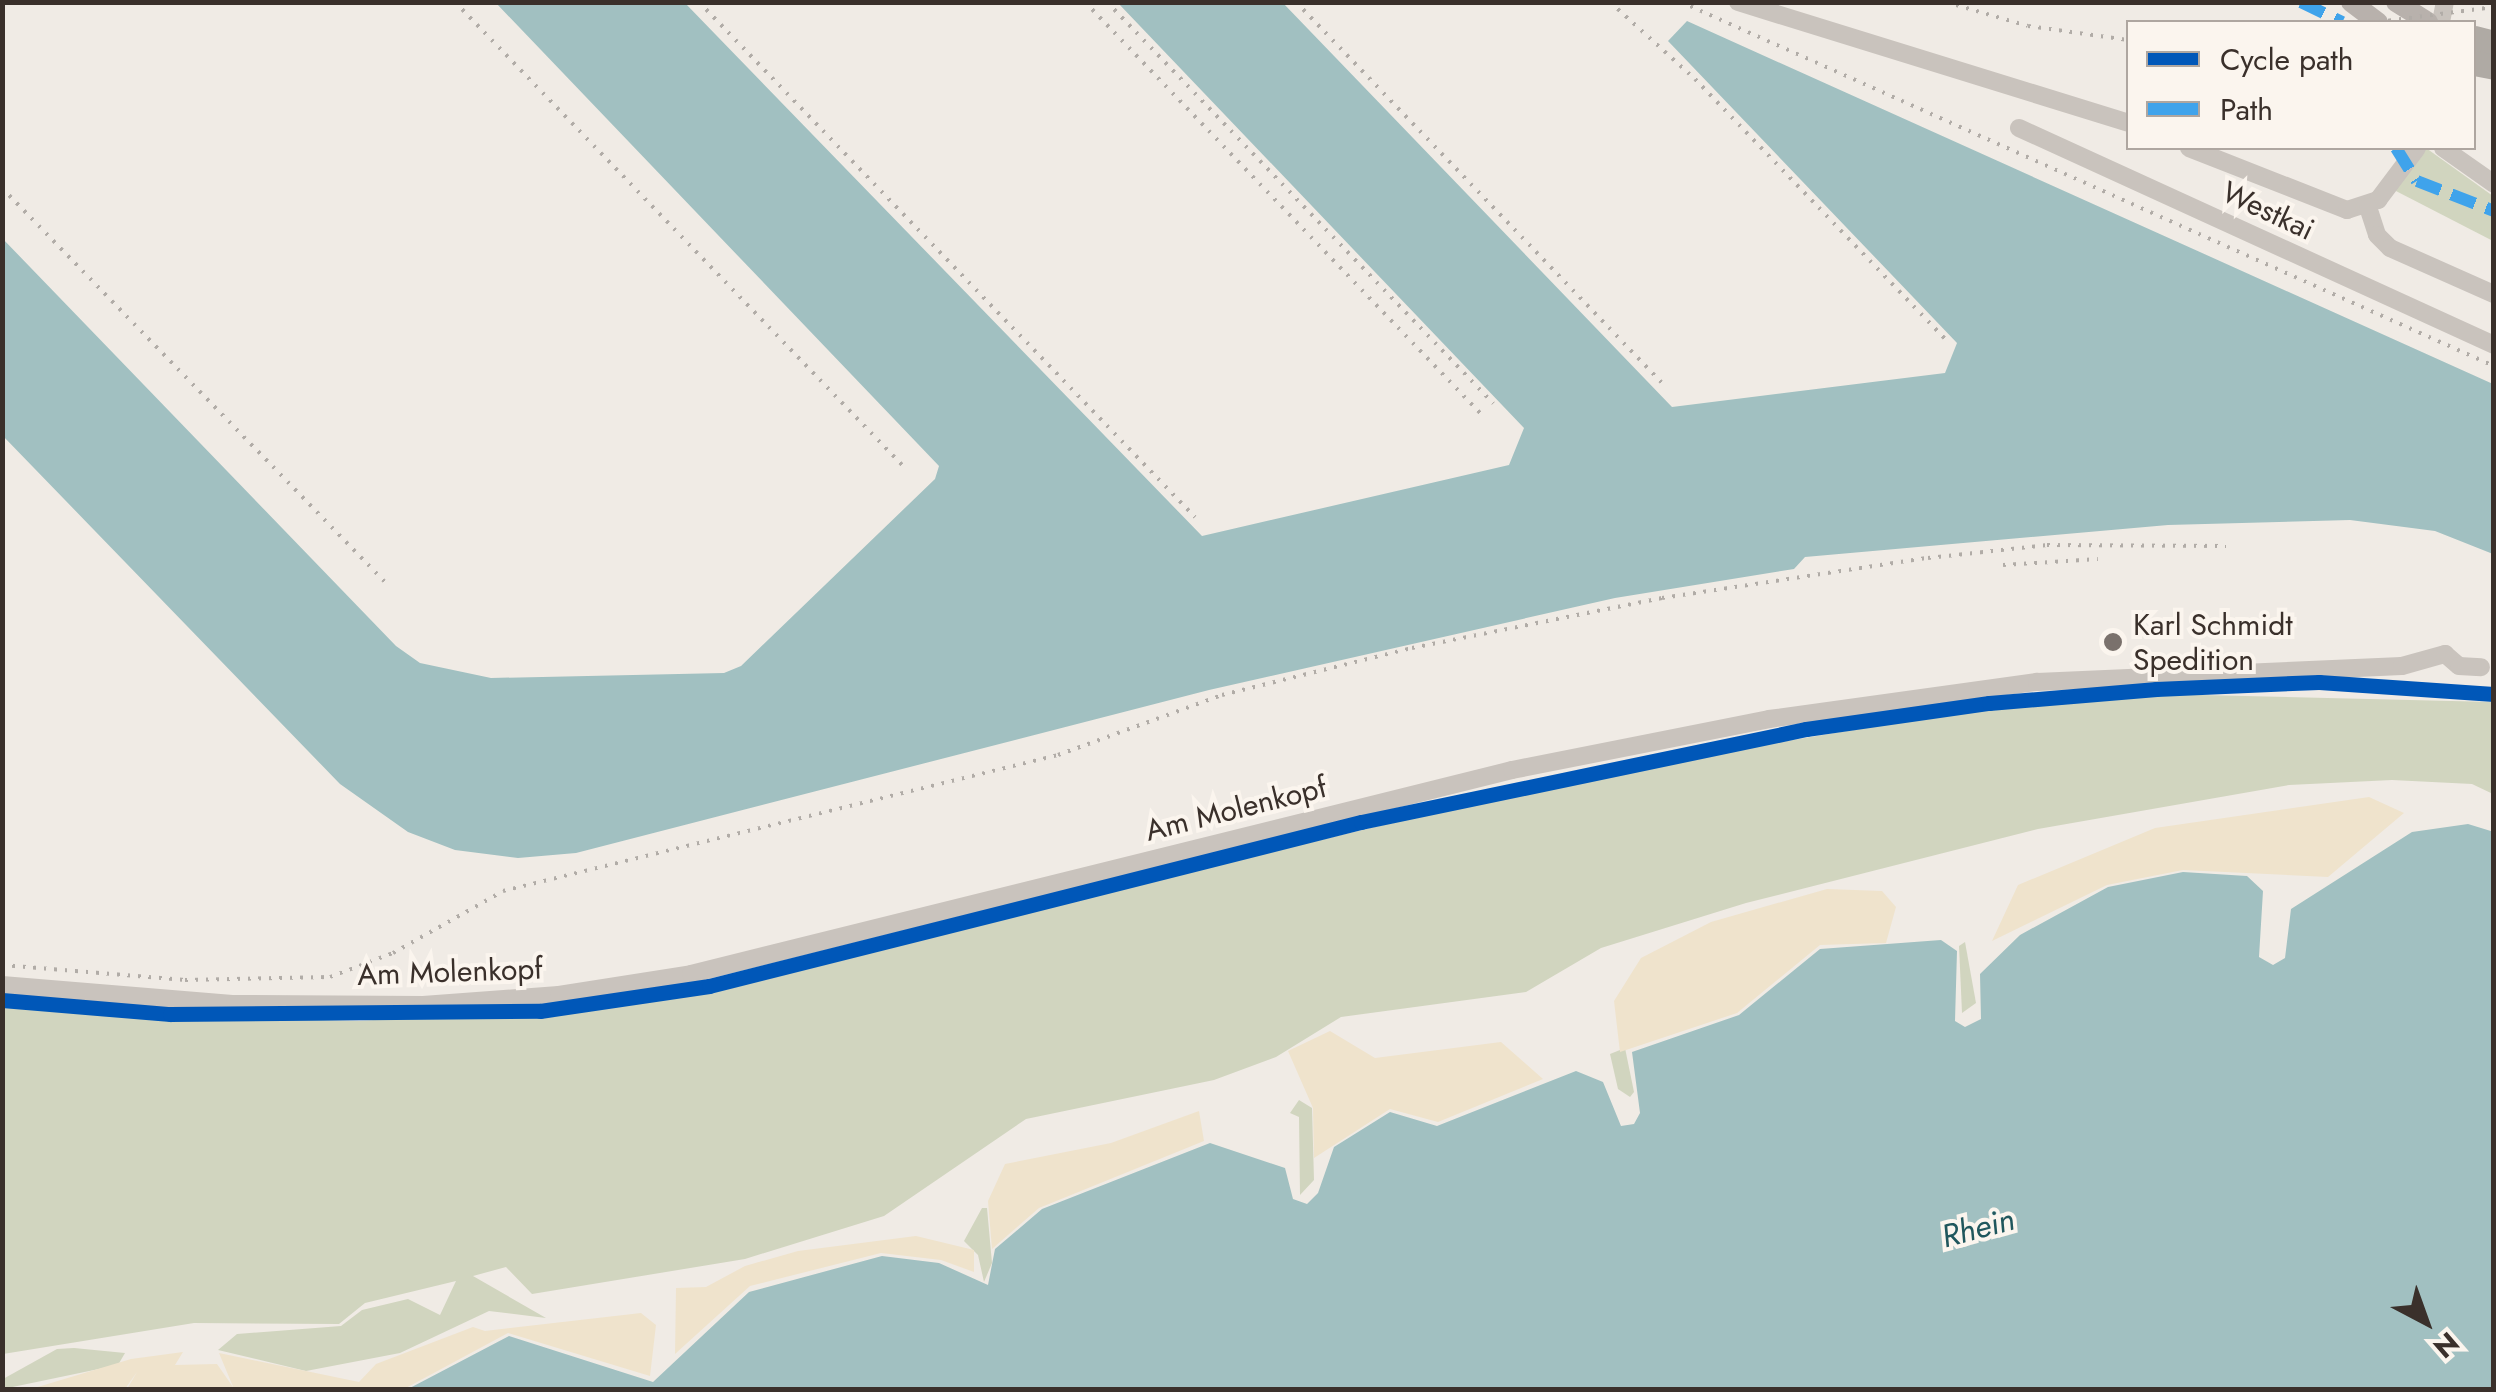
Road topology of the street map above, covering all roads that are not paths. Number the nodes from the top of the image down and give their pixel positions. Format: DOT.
graph roads {
  1 [pos="1738,2"];
  2 [pos="2396,2"];
  3 [pos="2425,20"];
  4 [pos="2126,122"];
  5 [pos="2019,128"];
  6 [pos="2195,150"];
  7 [pos="2446,150"];
  8 [pos="2404,155"];
  9 [pos="2494,184"];
  10 [pos="2368,207"];
  11 [pos="2494,294"];
  12 [pos="2494,345"];
  13 [pos="2481,667"];
  14 [pos="2,985"];
  1 -- 4 [label="street"];
  2 -- 3 [label="main road"];
  5 -- 12 [label="street, Westkai"];
  6 -- 10 [label="street"];
  7 -- 9 [label="street"];
  8 -- 10 [label="street"];
  10 -- 11 [label="street"];
  13 -- 14 [label="street, Am Molenkopf"];
}
